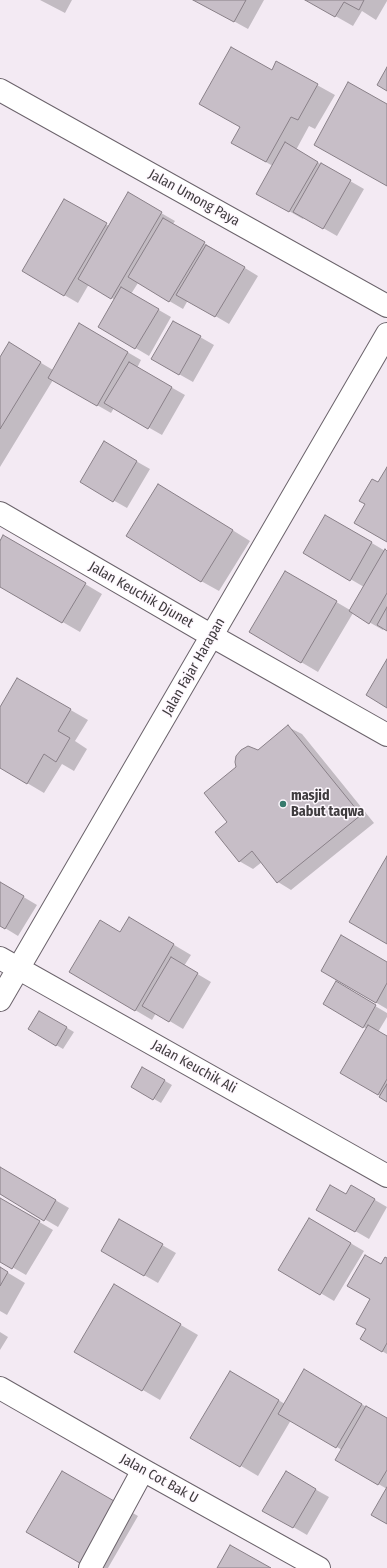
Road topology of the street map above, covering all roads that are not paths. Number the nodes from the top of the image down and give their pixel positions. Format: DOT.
graph roads {
  1 [pos="0,90"];
  2 [pos="387,306"];
  3 [pos="387,334"];
  4 [pos="0,513"];
  5 [pos="212,636"];
  6 [pos="387,735"];
  7 [pos="0,958"];
  8 [pos="19,969"];
  9 [pos="0,1000"];
  10 [pos="387,1176"];
  11 [pos="2,1392"];
  12 [pos="143,1470"];
  13 [pos="90,1568"];
  14 [pos="319,1568"];
  1 -- 2 [label="street, Jalan Umong Paya"];
  3 -- 5 [label="street, Jalan Fajar Harapan"];
  4 -- 5 [label="street, Jalan Keuchik Djunet"];
  5 -- 6 [label="street, Jalan Keuchik Djunet"];
  5 -- 8 [label="street, Jalan Fajar Harapan"];
  7 -- 8 [label="street, Jalan Keuchik Ali"];
  8 -- 9 [label="street, Jalan Fajar Harapan"];
  8 -- 10 [label="street, Jalan Keuchik Ali"];
  11 -- 12 [label="street, Jalan Cot Bak U"];
  12 -- 13 [label="street"];
  12 -- 14 [label="street, Jalan Cot Bak U"];
}
